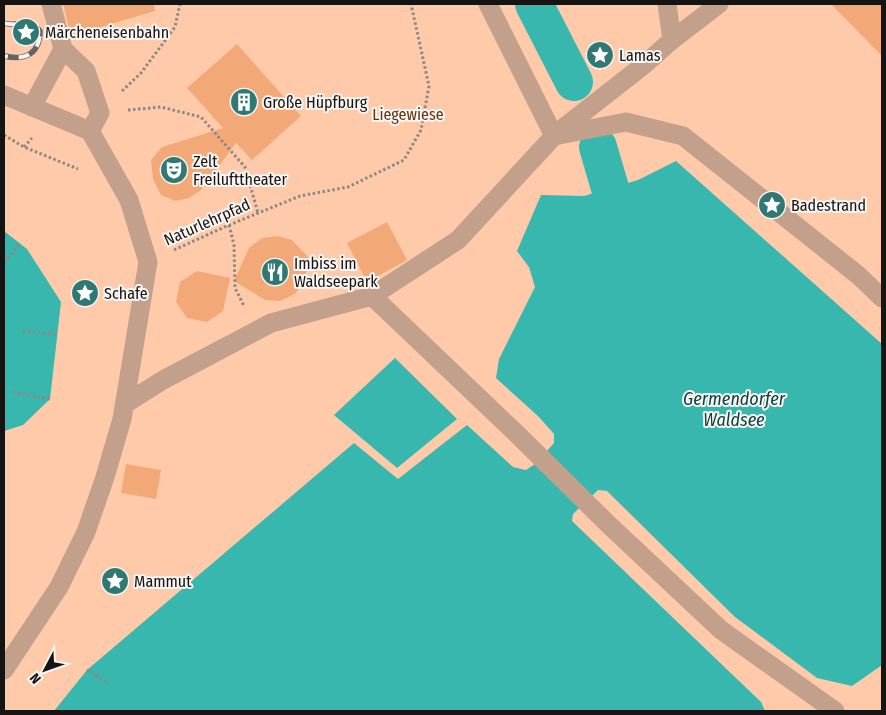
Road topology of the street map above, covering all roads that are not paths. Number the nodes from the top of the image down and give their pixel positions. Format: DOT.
graph roads {
  1 [pos="51,4"];
  2 [pos="488,4"];
  3 [pos="667,4"];
  4 [pos="720,4"];
  5 [pos="672,40"];
  6 [pos="63,49"];
  7 [pos="4,95"];
  8 [pos="32,107"];
  9 [pos="90,131"];
  10 [pos="554,136"];
  11 [pos="372,296"];
  12 [pos="882,298"];
  13 [pos="124,404"];
  14 [pos="4,670"];
  15 [pos="835,711"];
  1 -- 6 [label="lane"];
  2 -- 10 [label="lane"];
  3 -- 5 [label="lane"];
  4 -- 5 [label="lane"];
  5 -- 10 [label="lane"];
  6 -- 8 [label="lane"];
  6 -- 9 [label="lane"];
  7 -- 8 [label="lane"];
  8 -- 9 [label="lane"];
  9 -- 13 [label="lane"];
  10 -- 11 [label="lane"];
  10 -- 12 [label="lane"];
  11 -- 13 [label="lane"];
  11 -- 15 [label="lane"];
  13 -- 14 [label="lane"];
}
